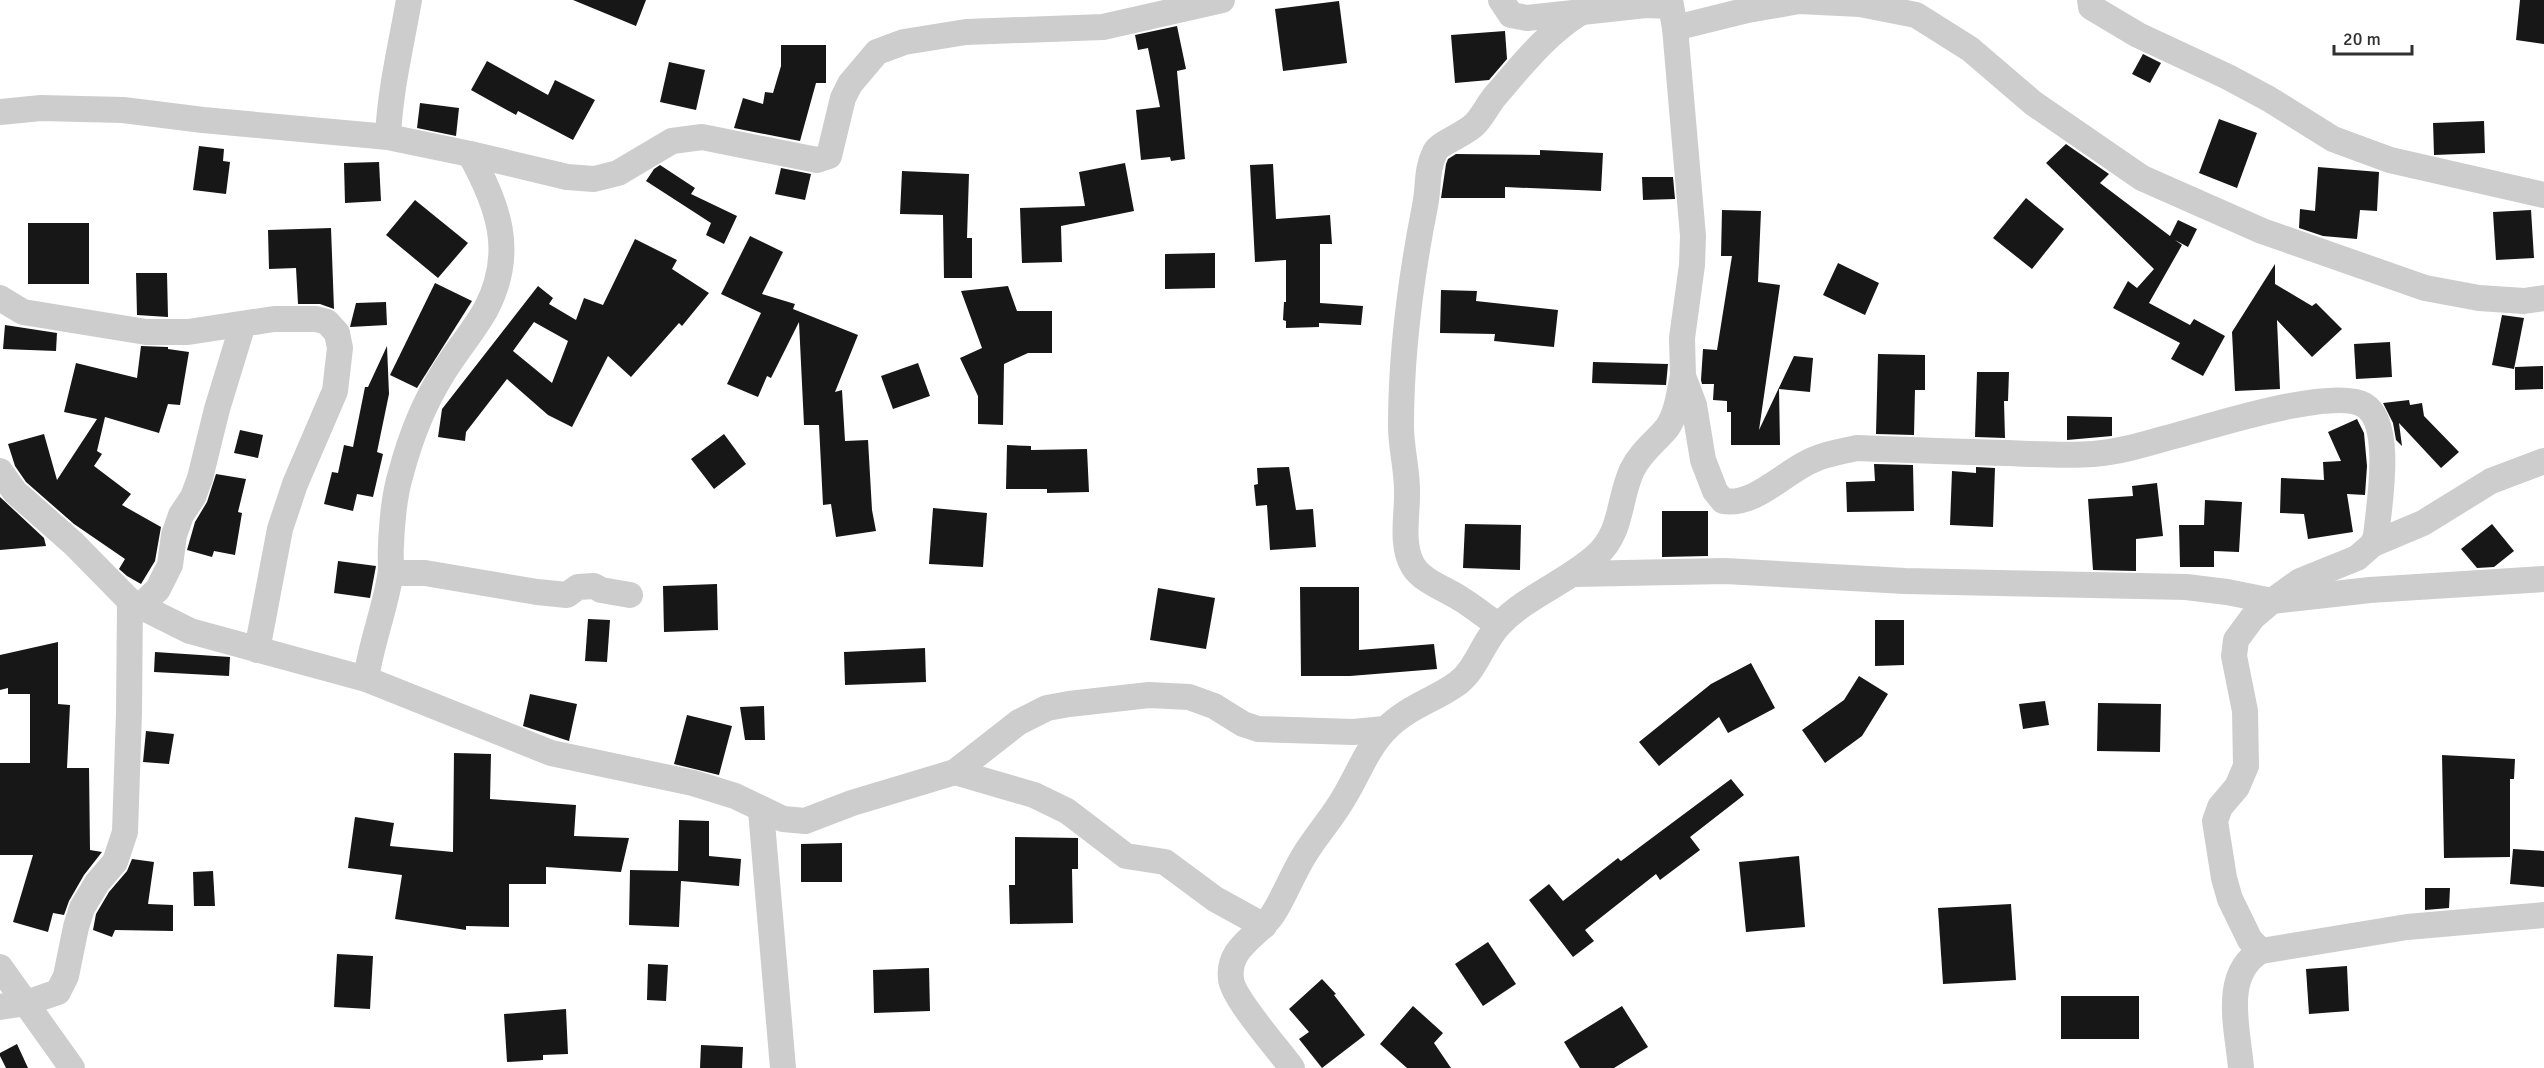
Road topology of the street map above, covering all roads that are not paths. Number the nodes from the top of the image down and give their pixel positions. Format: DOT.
graph roads {
  1 [pos="409,0"];
  2 [pos="1220,0"];
  3 [pos="1501,0"];
  4 [pos="2090,0"];
  5 [pos="1672,12"];
  6 [pos="1580,13"];
  7 [pos="0,112"];
  8 [pos="388,137"];
  9 [pos="470,154"];
  10 [pos="2544,195"];
  11 [pos="0,298"];
  12 [pos="2544,298"];
  13 [pos="243,324"];
  14 [pos="1683,376"];
  15 [pos="2544,460"];
  16 [pos="0,471"];
  17 [pos="2373,544"];
  18 [pos="391,573"];
  19 [pos="1574,574"];
  20 [pos="2544,579"];
  21 [pos="630,595"];
  22 [pos="2272,601"];
  23 [pos="134,604"];
  24 [pos="1498,625"];
  25 [pos="257,650"];
  26 [pos="366,679"];
  27 [pos="1385,729"];
  28 [pos="955,772"];
  29 [pos="762,811"];
  30 [pos="2544,915"];
  31 [pos="1264,926"];
  32 [pos="2261,951"];
  33 [pos="0,967"];
  34 [pos="26,1003"];
  35 [pos="0,1007"];
  36 [pos="72,1068"];
  37 [pos="783,1068"];
  38 [pos="1292,1068"];
  39 [pos="2241,1068"];
  1 -- 8 [label="street"];
  2 -- 9 [label="street"];
  3 -- 6 [label="street"];
  4 -- 10 [label="street"];
  5 -- 6 [label="street"];
  5 -- 12 [label="street"];
  5 -- 14 [label="street"];
  6 -- 24 [label="street"];
  7 -- 8 [label="street"];
  8 -- 9 [label="street"];
  9 -- 18 [label="street"];
  11 -- 13 [label="street"];
  13 -- 23 [label="street"];
  13 -- 25 [label="street"];
  14 -- 17 [label="street"];
  14 -- 19 [label="street"];
  15 -- 17 [label="street"];
  16 -- 23 [label="street"];
  17 -- 22 [label="street"];
  18 -- 21 [label="street"];
  18 -- 26 [label="street"];
  19 -- 22 [label="street"];
  19 -- 24 [label="street"];
  20 -- 22 [label="street"];
  22 -- 32 [label="street"];
  23 -- 25 [label="street"];
  23 -- 34 [label="street"];
  24 -- 27 [label="street"];
  25 -- 26 [label="street"];
  26 -- 29 [label="street"];
  27 -- 28 [label="street"];
  27 -- 31 [label="street"];
  28 -- 29 [label="street"];
  28 -- 31 [label="street"];
  29 -- 37 [label="street"];
  30 -- 32 [label="street"];
  31 -- 38 [label="street"];
  32 -- 39 [label="street"];
  33 -- 34 [label="street"];
  34 -- 35 [label="street"];
  34 -- 36 [label="street"];
}
